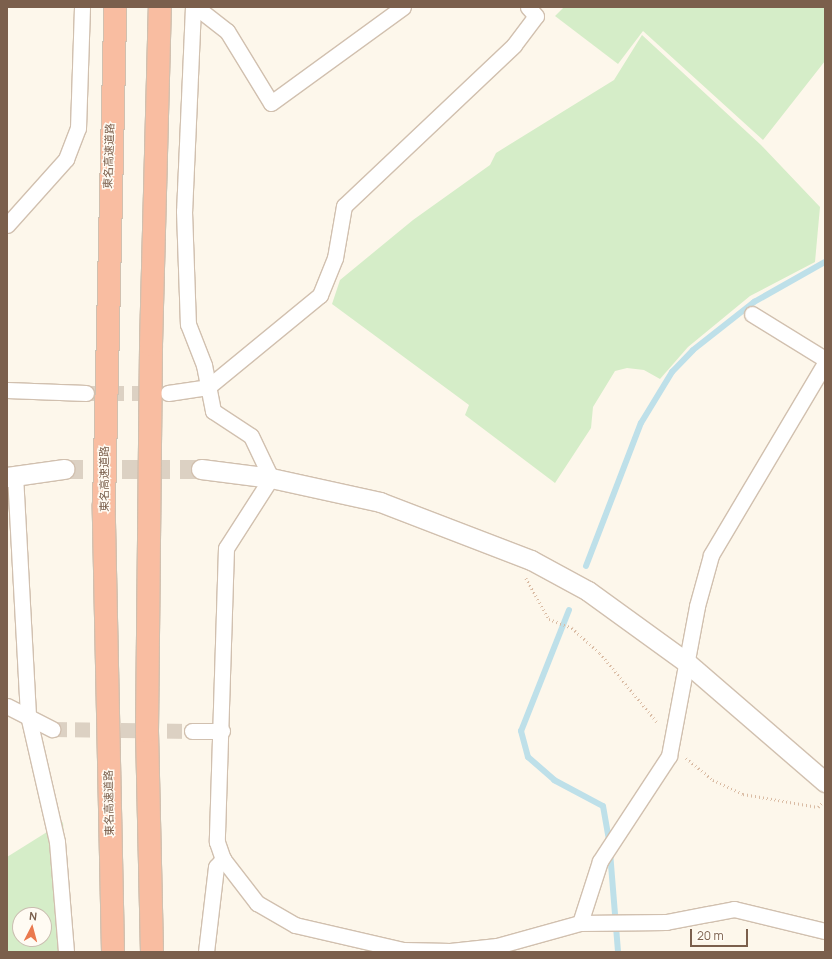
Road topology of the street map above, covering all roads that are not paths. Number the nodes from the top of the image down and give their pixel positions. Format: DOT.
graph roads {
  1 [pos="82,7"];
  2 [pos="114,7"];
  3 [pos="160,7"];
  4 [pos="194,7"];
  5 [pos="403,7"];
  6 [pos="528,7"];
  7 [pos="7,225"];
  8 [pos="752,314"];
  9 [pos="825,359"];
  10 [pos="825,363"];
  11 [pos="208,387"];
  12 [pos="7,390"];
  13 [pos="86,393"];
  14 [pos="168,393"];
  15 [pos="64,469"];
  16 [pos="201,469"];
  17 [pos="11,476"];
  18 [pos="271,478"];
  19 [pos="686,662"];
  20 [pos="7,706"];
  21 [pos="28,716"];
  22 [pos="52,729"];
  23 [pos="192,731"];
  24 [pos="222,731"];
  25 [pos="825,782"];
  26 [pos="223,859"];
  27 [pos="580,923"];
  28 [pos="825,931"];
  29 [pos="66,952"];
  30 [pos="113,952"];
  31 [pos="152,952"];
  32 [pos="206,952"];
  1 -- 7 [label="street"];
  2 -- 30 [label="highway, 東名高速道路"];
  3 -- 31 [label="highway"];
  4 -- 5 [label="street"];
  4 -- 11 [label="street"];
  6 -- 11 [label="street"];
  8 -- 9 [label="street"];
  10 -- 19 [label="street"];
  11 -- 14 [label="street"];
  11 -- 18 [label="street"];
  12 -- 13 [label="street"];
  15 -- 17 [label="street"];
  16 -- 18 [label="street"];
  17 -- 21 [label="street"];
  18 -- 19 [label="street"];
  18 -- 24 [label="street"];
  19 -- 25 [label="street"];
  19 -- 27 [label="street"];
  20 -- 21 [label="street"];
  21 -- 22 [label="street"];
  21 -- 29 [label="street"];
  23 -- 24 [label="street"];
  24 -- 26 [label="street"];
  26 -- 27 [label="street"];
  26 -- 32 [label="street"];
  27 -- 28 [label="street"];
}
